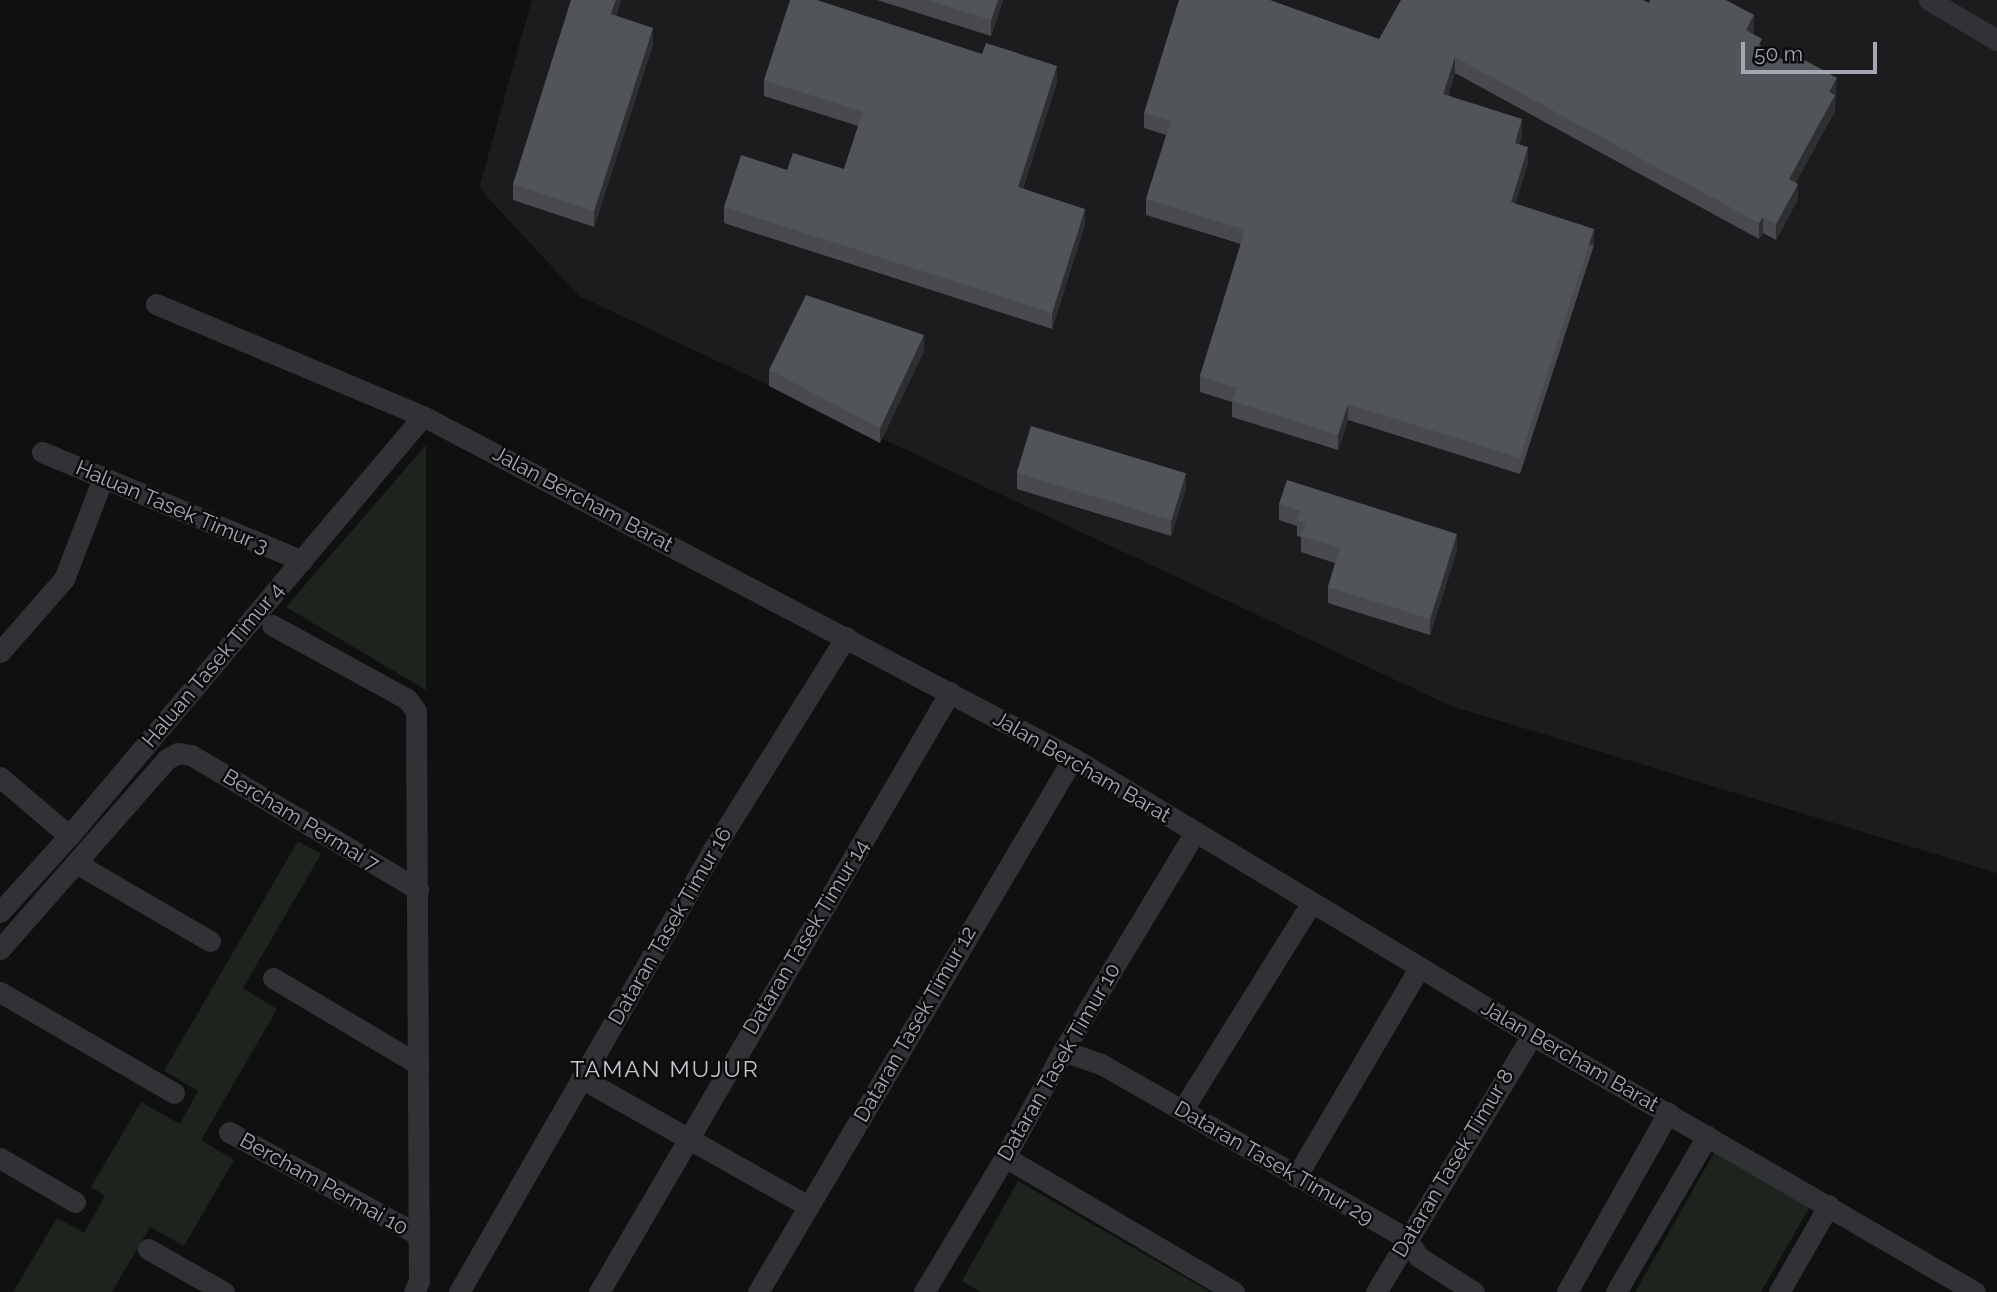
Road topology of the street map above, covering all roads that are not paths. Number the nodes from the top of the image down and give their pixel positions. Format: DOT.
graph roads {
  1 [pos="1929,0"];
  2 [pos="1997,40"];
  3 [pos="156,304"];
  4 [pos="424,416"];
  5 [pos="42,452"];
  6 [pos="103,478"];
  7 [pos="302,561"];
  8 [pos="272,625"];
  9 [pos="846,637"];
  10 [pos="0,652"];
  11 [pos="950,692"];
  12 [pos="1073,758"];
  13 [pos="0,777"];
  14 [pos="1195,832"];
  15 [pos="69,836"];
  16 [pos="76,863"];
  17 [pos="418,890"];
  18 [pos="1311,903"];
  19 [pos="0,912"];
  20 [pos="210,941"];
  21 [pos="0,948"];
  22 [pos="1419,968"];
  23 [pos="273,978"];
  24 [pos="0,992"];
  25 [pos="1532,1035"];
  26 [pos="1063,1051"];
  27 [pos="418,1064"];
  28 [pos="581,1078"];
  29 [pos="174,1093"];
  30 [pos="1183,1109"];
  31 [pos="1668,1113"];
  32 [pos="229,1132"];
  33 [pos="1707,1136"];
  34 [pos="688,1137"];
  35 [pos="1005,1157"];
  36 [pos="0,1158"];
  37 [pos="1296,1177"];
  38 [pos="75,1202"];
  39 [pos="1829,1205"];
  40 [pos="808,1206"];
  41 [pos="419,1236"];
  42 [pos="1406,1238"];
  43 [pos="148,1249"];
  44 [pos="1947,1285"];
  45 [pos="933,1289"];
  46 [pos="225,1292"];
  47 [pos="414,1292"];
  48 [pos="459,1292"];
  49 [pos="598,1292"];
  50 [pos="758,1292"];
  51 [pos="1234,1292"];
  52 [pos="1376,1292"];
  53 [pos="1474,1292"];
  54 [pos="1567,1292"];
  55 [pos="1616,1292"];
  56 [pos="1779,1292"];
  57 [pos="1975,1292"];
  1 -- 2 [label="street"];
  3 -- 4 [label="street, Jalan Bercham Barat"];
  4 -- 7 [label="street, Haluan Tasek Timur 4"];
  4 -- 9 [label="street, Jalan Bercham Barat"];
  5 -- 6 [label="street, Haluan Tasek Timur 3"];
  6 -- 7 [label="street, Haluan Tasek Timur 3"];
  6 -- 10 [label="street"];
  7 -- 15 [label="street, Haluan Tasek Timur 4"];
  8 -- 17 [label="street"];
  9 -- 11 [label="street, Jalan Bercham Barat"];
  9 -- 28 [label="street, Dataran Tasek Timur 16"];
  11 -- 12 [label="street, Jalan Bercham Barat"];
  11 -- 34 [label="street, Dataran Tasek Timur 14"];
  12 -- 14 [label="street, Jalan Bercham Barat"];
  12 -- 40 [label="street, Dataran Tasek Timur 12"];
  13 -- 15 [label="street"];
  14 -- 18 [label="street, Jalan Bercham Barat"];
  14 -- 26 [label="street, Dataran Tasek Timur 10"];
  15 -- 19 [label="street, Haluan Tasek Timur 4"];
  16 -- 17 [label="street, Bercham Permai 7"];
  16 -- 20 [label="street"];
  16 -- 21 [label="street"];
  17 -- 27 [label="street"];
  18 -- 22 [label="street, Jalan Bercham Barat"];
  18 -- 30 [label="street"];
  22 -- 25 [label="street, Jalan Bercham Barat"];
  22 -- 37 [label="street"];
  23 -- 27 [label="street"];
  24 -- 29 [label="street"];
  25 -- 31 [label="street, Jalan Bercham Barat"];
  25 -- 42 [label="street, Dataran Tasek Timur 8"];
  26 -- 30 [label="street, Dataran Tasek Timur 29"];
  26 -- 35 [label="street, Dataran Tasek Timur 10"];
  27 -- 41 [label="street"];
  28 -- 34 [label="street"];
  28 -- 48 [label="street, Dataran Tasek Timur 16"];
  30 -- 37 [label="street, Dataran Tasek Timur 29"];
  31 -- 33 [label="street, Jalan Bercham Barat"];
  31 -- 54 [label="street"];
  32 -- 41 [label="street, Bercham Permai 10"];
  33 -- 39 [label="street, Jalan Bercham Barat"];
  33 -- 55 [label="street"];
  34 -- 40 [label="street"];
  34 -- 49 [label="street, Dataran Tasek Timur 14"];
  35 -- 45 [label="street, Dataran Tasek Timur 10"];
  35 -- 51 [label="street"];
  36 -- 38 [label="street"];
  37 -- 42 [label="street, Dataran Tasek Timur 29"];
  39 -- 44 [label="street, Jalan Bercham Barat"];
  39 -- 56 [label="street"];
  40 -- 50 [label="street, Dataran Tasek Timur 12"];
  41 -- 47 [label="street"];
  42 -- 52 [label="street, Dataran Tasek Timur 8"];
  42 -- 53 [label="street, Dataran Tasek Timur 29"];
  43 -- 46 [label="street"];
  44 -- 57 [label="street, Jalan Bercham Barat"];
}
